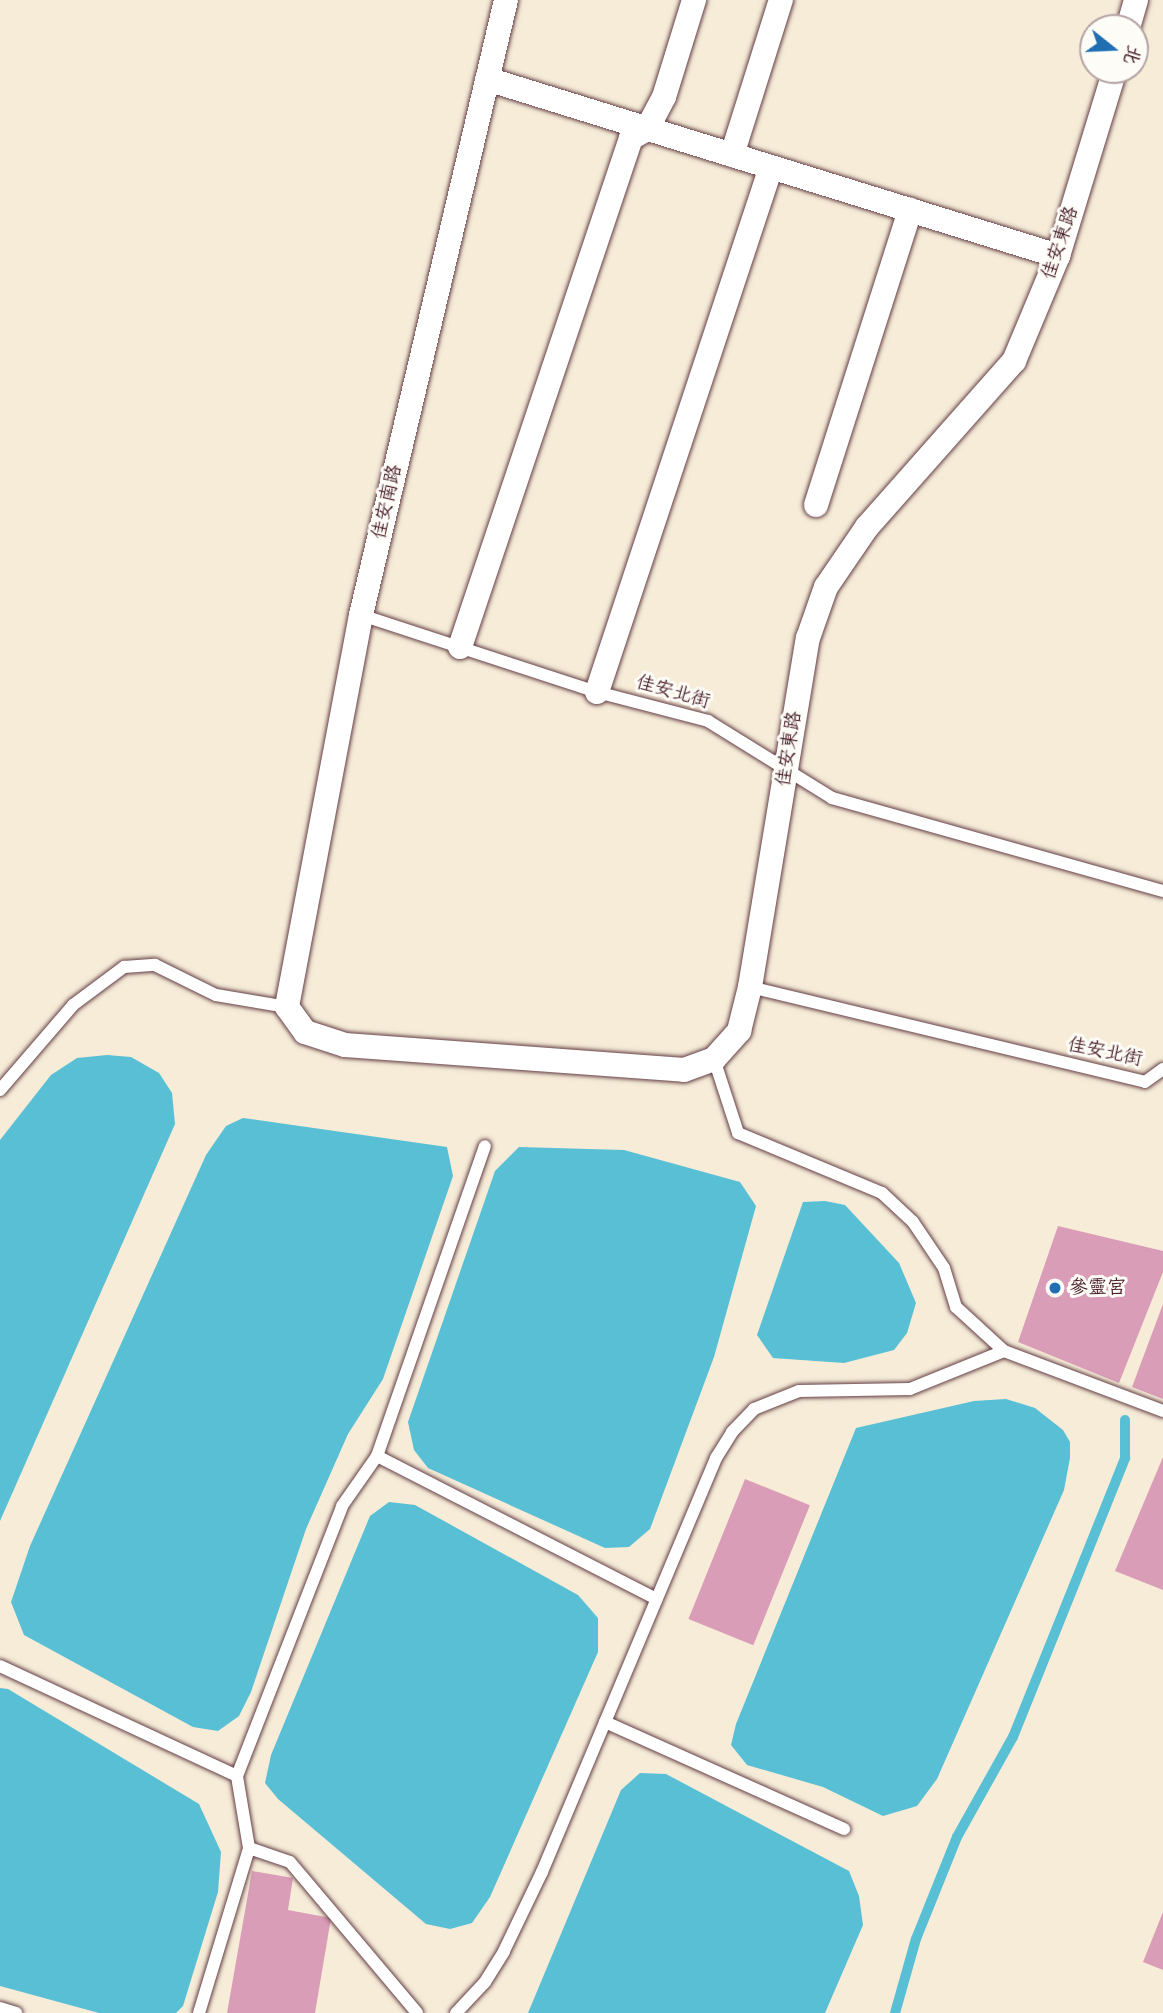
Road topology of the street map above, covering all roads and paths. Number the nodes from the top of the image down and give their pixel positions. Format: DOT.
graph roads {
  1 [pos="506,0"];
  2 [pos="694,0"];
  3 [pos="781,0"];
  4 [pos="487,79"];
  5 [pos="1111,84"];
  6 [pos="648,129"];
  7 [pos="732,155"];
  8 [pos="771,167"];
  9 [pos="910,210"];
  10 [pos="1058,256"];
  11 [pos="816,505"];
  12 [pos="361,615"];
  13 [pos="460,647"];
  14 [pos="597,692"];
  15 [pos="786,767"];
  16 [pos="1163,891"];
  17 [pos="750,987"];
  18 [pos="287,1007"];
  19 [pos="713,1059"];
  20 [pos="1163,1069"];
  21 [pos="0,1090"];
  22 [pos="485,1146"];
  23 [pos="1004,1351"];
  24 [pos="1163,1411"];
  25 [pos="377,1456"];
  26 [pos="656,1599"];
  27 [pos="0,1666"];
  28 [pos="605,1722"];
  29 [pos="237,1776"];
  30 [pos="844,1829"];
  31 [pos="249,1848"];
  32 [pos="0,2008"];
  33 [pos="16,2013"];
  34 [pos="198,2013"];
  35 [pos="417,2013"];
  36 [pos="456,2013"];
  1 -- 4 [label="street, 佳安南路"];
  2 -- 6 [label="street"];
  3 -- 7 [label="street"];
  4 -- 6 [label="street"];
  4 -- 12 [label="street, 佳安南路"];
  5 -- 10 [label="street, 佳安東路"];
  6 -- 7 [label="street"];
  6 -- 13 [label="street"];
  7 -- 8 [label="street"];
  8 -- 9 [label="street"];
  8 -- 14 [label="street"];
  9 -- 10 [label="street"];
  9 -- 11 [label="street"];
  10 -- 15 [label="street, 佳安東路"];
  12 -- 13 [label="lane, 佳安北街"];
  12 -- 18 [label="street, 佳安南路"];
  13 -- 14 [label="lane, 佳安北街"];
  14 -- 15 [label="lane, 佳安北街"];
  15 -- 16 [label="lane, 佳安北街"];
  15 -- 17 [label="street, 佳安東路"];
  17 -- 19 [label="street, 佳安東路"];
  17 -- 20 [label="lane, 佳安北街"];
  18 -- 19 [label="street"];
  18 -- 21 [label="lane"];
  19 -- 23 [label="lane"];
  22 -- 25 [label="lane"];
  23 -- 24 [label="lane"];
  23 -- 26 [label="lane"];
  25 -- 26 [label="lane"];
  25 -- 29 [label="lane"];
  26 -- 28 [label="lane"];
  27 -- 29 [label="lane"];
  28 -- 30 [label="lane"];
  28 -- 36 [label="lane"];
  29 -- 31 [label="lane"];
  31 -- 34 [label="lane"];
  31 -- 35 [label="lane"];
  32 -- 33 [label="lane"];
}
